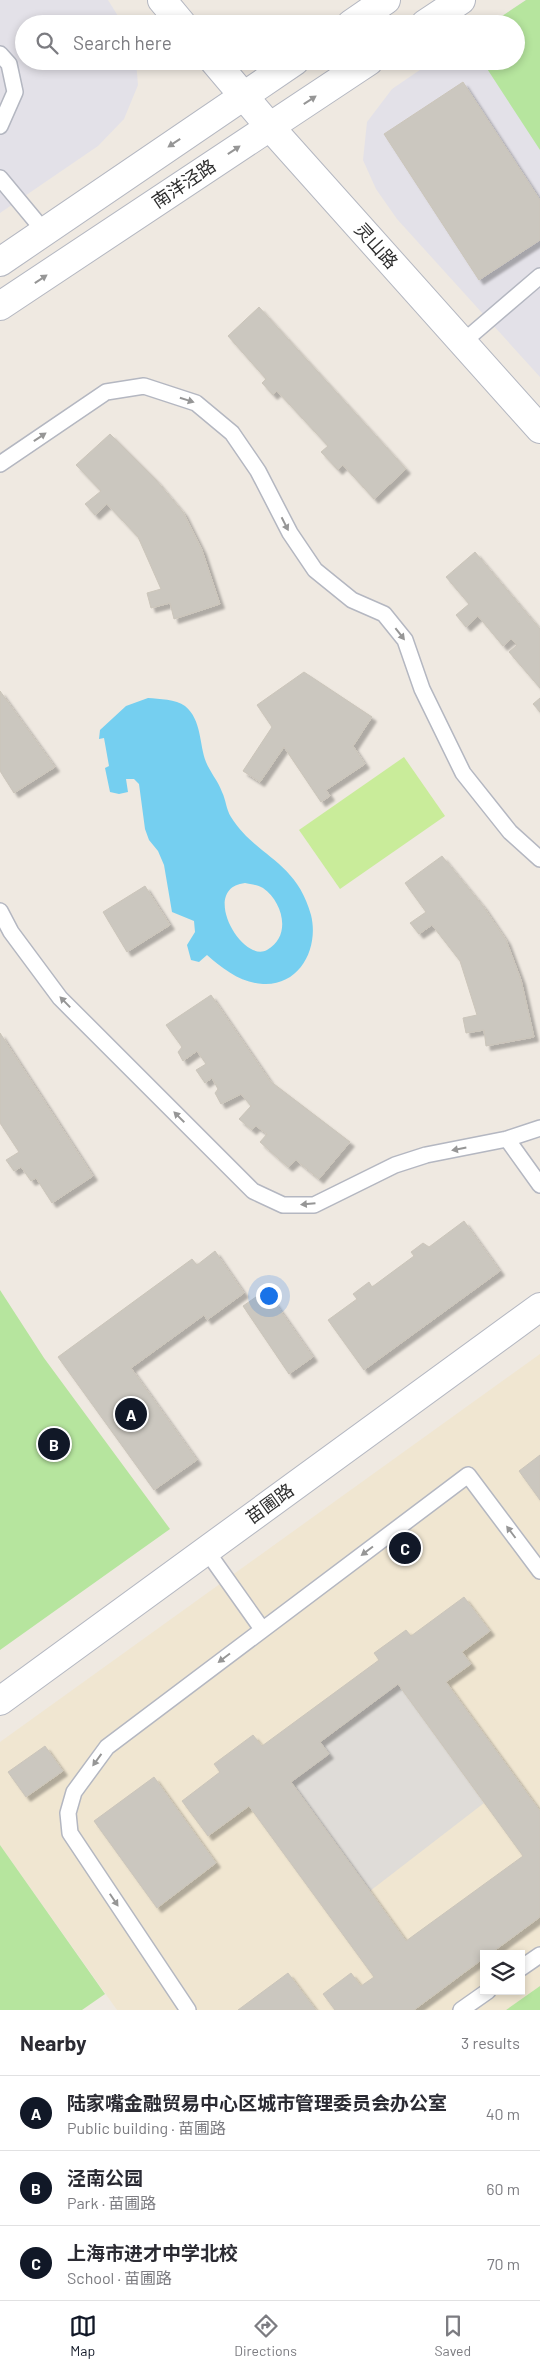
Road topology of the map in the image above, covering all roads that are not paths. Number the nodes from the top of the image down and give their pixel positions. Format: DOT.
graph roads {
  1 [pos="162,0"];
  2 [pos="386,0"];
  3 [pos="461,0"];
  4 [pos="174,15"];
  5 [pos="364,15"];
  6 [pos="438,15"];
  7 [pos="0,54"];
  8 [pos="221,70"];
  9 [pos="281,70"];
  10 [pos="356,70"];
  11 [pos="243,96"];
  12 [pos="0,126"];
  13 [pos="270,127"];
  14 [pos="0,178"];
  15 [pos="44,231"];
  16 [pos="0,262"];
  17 [pos="540,276"];
  18 [pos="0,306"];
  19 [pos="463,342"];
  20 [pos="540,428"];
  21 [pos="0,464"];
  22 [pos="540,858"];
  23 [pos="0,911"];
  24 [pos="540,1128"];
  25 [pos="507,1139"];
  26 [pos="540,1185"];
  27 [pos="540,1307"];
  28 [pos="206,1550"];
  29 [pos="540,1571"];
  30 [pos="262,1629"];
  31 [pos="0,1701"];
  32 [pos="540,1955"];
  33 [pos="525,1965"];
  34 [pos="482,1995"];
  35 [pos="188,2010"];
  36 [pos="461,2010"];
  1 -- 4 [label="street"];
  2 -- 5 [label="street"];
  3 -- 6 [label="street"];
  7 -- 12 [label="lane"];
  8 -- 11 [label="street, 灵山路"];
  9 -- 11 [label="street"];
  13 -- 10 [label="street, 南洋泾路, one-way"];
  11 -- 13 [label="street, 灵山路"];
  11 -- 15 [label="street, one-way"];
  18 -- 13 [label="street, 南洋泾路, one-way"];
  13 -- 19 [label="street, 灵山路"];
  14 -- 15 [label="lane"];
  15 -- 16 [label="street"];
  17 -- 19 [label="lane"];
  19 -- 20 [label="street, 灵山路"];
  21 -- 22 [label="lane, one-way"];
  25 -- 23 [label="lane, one-way"];
  24 -- 25 [label="lane"];
  25 -- 26 [label="lane"];
  27 -- 28 [label="street, 苗圃路"];
  28 -- 30 [label="lane"];
  28 -- 31 [label="street, 苗圃路"];
  29 -- 30 [label="lane, one-way"];
  30 -- 35 [label="lane, one-way"];
  32 -- 33 [label="lane"];
  34 -- 36 [label="lane"];
}
